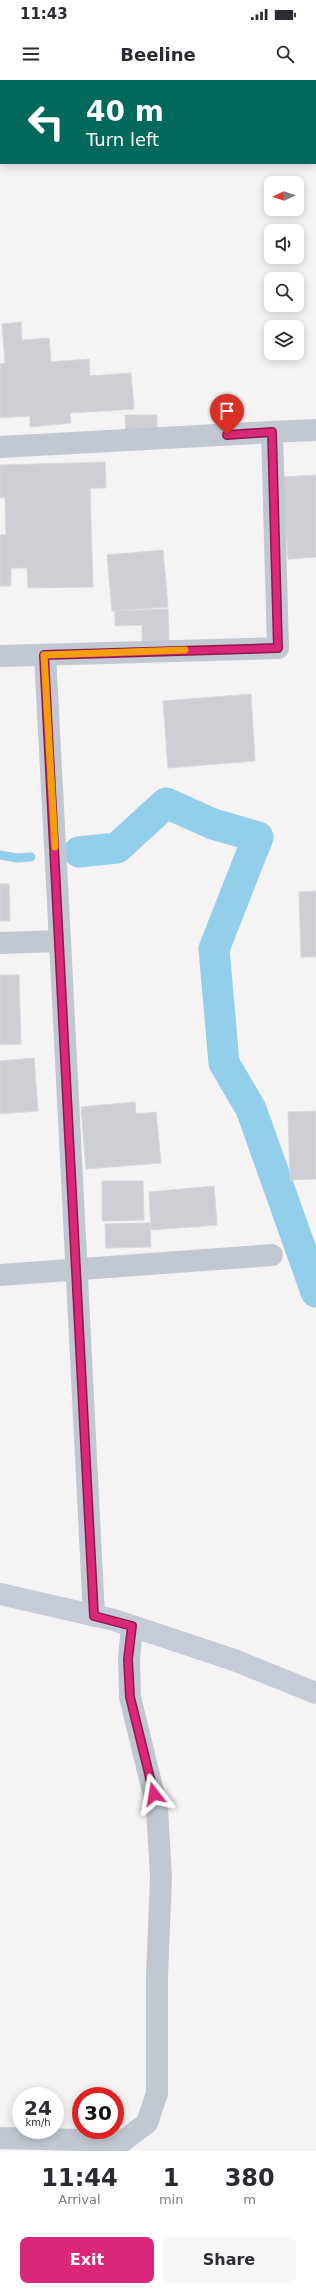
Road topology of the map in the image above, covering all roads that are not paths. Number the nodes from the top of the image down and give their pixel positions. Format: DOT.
graph roads {
  1 [pos="316,430"];
  2 [pos="272,432"];
  3 [pos="0,447"];
  4 [pos="44,655"];
  5 [pos="0,656"];
  6 [pos="60,941"];
  7 [pos="0,943"];
  8 [pos="272,1255"];
  9 [pos="76,1270"];
  10 [pos="0,1275"];
  11 [pos="0,1594"];
  12 [pos="94,1616"];
  13 [pos="132,1626"];
  14 [pos="316,1693"];
  15 [pos="0,2138"];
  1 -- 2 [label="street"];
  2 -- 3 [label="street"];
  2 -- 4 [label="street"];
  4 -- 5 [label="street"];
  4 -- 6 [label="street"];
  6 -- 7 [label="street"];
  6 -- 9 [label="street"];
  8 -- 9 [label="street"];
  9 -- 10 [label="street"];
  9 -- 12 [label="street"];
  11 -- 12 [label="main road"];
  12 -- 13 [label="main road"];
  13 -- 14 [label="main road"];
  13 -- 15 [label="street"];
}
